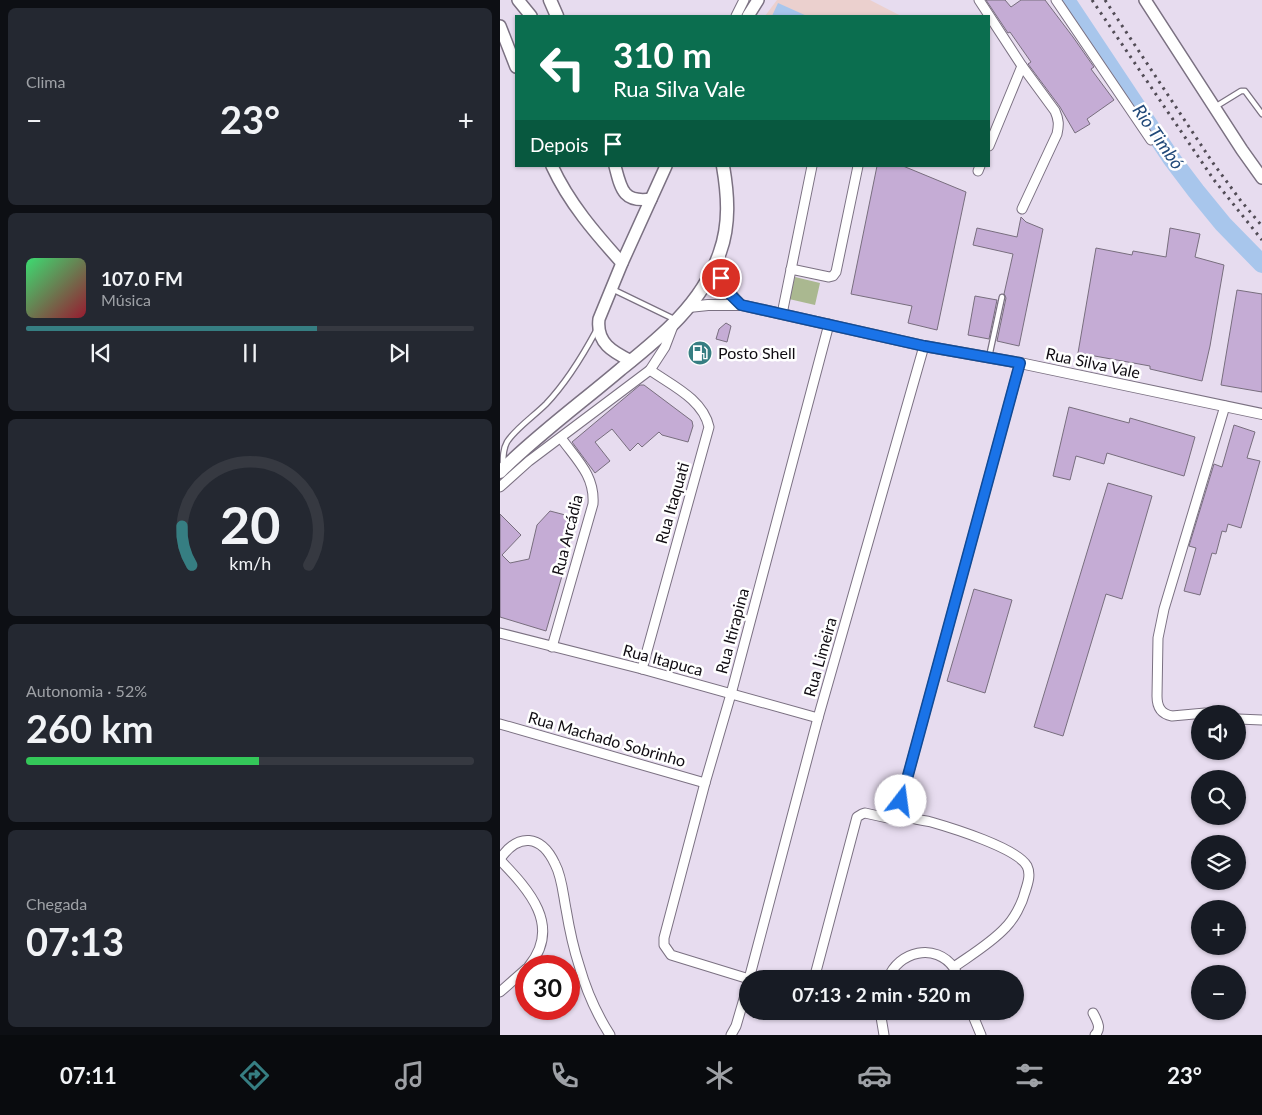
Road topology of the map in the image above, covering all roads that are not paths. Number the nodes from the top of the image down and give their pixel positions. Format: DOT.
graph roads {
  1 [pos="518,0"];
  2 [pos="550,0"];
  3 [pos="744,0"];
  4 [pos="758,0"];
  5 [pos="978,0"];
  6 [pos="1056,0"];
  7 [pos="1145,0"];
  8 [pos="983,13"];
  9 [pos="530,15"];
  10 [pos="557,15"];
  11 [pos="736,15"];
  12 [pos="749,15"];
  13 [pos="990,23"];
  14 [pos="500,26"];
  15 [pos="515,64"];
  16 [pos="1022,66"];
  17 [pos="1214,107"];
  18 [pos="1262,114"];
  19 [pos="1151,140"];
  20 [pos="990,144"];
  21 [pos="552,167"];
  22 [pos="615,167"];
  23 [pos="666,167"];
  24 [pos="723,167"];
  25 [pos="812,167"];
  26 [pos="858,167"];
  27 [pos="1262,178"];
  28 [pos="651,199"];
  29 [pos="1022,208"];
  30 [pos="720,252"];
  31 [pos="622,263"];
  32 [pos="791,269"];
  33 [pos="612,289"];
  34 [pos="1002,297"];
  35 [pos="741,305"];
  36 [pos="689,307"];
  37 [pos="782,314"];
  38 [pos="675,323"];
  39 [pos="829,324"];
  40 [pos="598,328"];
  41 [pos="924,346"];
  42 [pos="989,357"];
  43 [pos="631,361"];
  44 [pos="1020,363"];
  45 [pos="650,370"];
  46 [pos="1225,406"];
  47 [pos="1262,414"];
  48 [pos="561,438"];
  49 [pos="502,471"];
  50 [pos="500,487"];
  51 [pos="500,633"];
  52 [pos="552,647"];
  53 [pos="642,669"];
  54 [pos="731,694"];
  55 [pos="1191,715"];
  56 [pos="818,718"];
  57 [pos="1246,719"];
  58 [pos="1262,720"];
  59 [pos="500,724"];
  60 [pos="705,783"];
  61 [pos="903,813"];
  62 [pos="500,860"];
  63 [pos="664,945"];
  64 [pos="537,955"];
  65 [pos="954,968"];
  66 [pos="816,970"];
  67 [pos="893,970"];
  68 [pos="515,979"];
  69 [pos="500,992"];
  70 [pos="1093,1013"];
  71 [pos="739,1016"];
  72 [pos="882,1020"];
  73 [pos="975,1020"];
  74 [pos="610,1035"];
  75 [pos="731,1035"];
  76 [pos="884,1035"];
  77 [pos="981,1035"];
  78 [pos="1095,1035"];
  1 -- 9 [label="main road"];
  2 -- 10 [label="main road"];
  3 -- 11 [label="street"];
  4 -- 12 [label="main road"];
  5 -- 8 [label="street"];
  6 -- 19 [label="street"];
  7 -- 17 [label="main road"];
  13 -- 16 [label="street"];
  14 -- 15 [label="main road"];
  16 -- 20 [label="street"];
  16 -- 29 [label="street"];
  17 -- 18 [label="lane"];
  17 -- 27 [label="main road"];
  21 -- 31 [label="main road"];
  22 -- 28 [label="main road"];
  23 -- 28 [label="main road"];
  24 -- 30 [label="main road"];
  25 -- 32 [label="street"];
  26 -- 32 [label="street"];
  28 -- 31 [label="main road"];
  30 -- 35 [label="street"];
  30 -- 36 [label="main road"];
  31 -- 33 [label="main road"];
  32 -- 37 [label="street"];
  33 -- 38 [label="lane"];
  33 -- 40 [label="main road"];
  34 -- 42 [label="lane"];
  35 -- 36 [label="street, Rua Silva Vale"];
  35 -- 37 [label="street, Rua Silva Vale"];
  36 -- 38 [label="main road"];
  37 -- 39 [label="street, Rua Silva Vale"];
  38 -- 43 [label="main road"];
  38 -- 45 [label="street"];
  39 -- 41 [label="street, Rua Silva Vale"];
  39 -- 54 [label="street, Rua Itirapina"];
  40 -- 43 [label="main road"];
  40 -- 49 [label="lane"];
  41 -- 42 [label="street, Rua Silva Vale"];
  41 -- 56 [label="street, Rua Limeira"];
  42 -- 44 [label="street, Rua Silva Vale"];
  43 -- 49 [label="main road"];
  44 -- 46 [label="street, Rua Silva Vale"];
  44 -- 61 [label="street"];
  45 -- 48 [label="street"];
  45 -- 53 [label="street, Rua Itaquati"];
  46 -- 47 [label="street, Rua Silva Vale"];
  46 -- 55 [label="street"];
  48 -- 50 [label="street"];
  48 -- 52 [label="street, Rua Arcádia"];
  51 -- 52 [label="street, Rua Itapuca"];
  52 -- 53 [label="street, Rua Itapuca"];
  53 -- 54 [label="street, Rua Itapuca"];
  54 -- 56 [label="street, Rua Itapuca"];
  54 -- 60 [label="street, Rua Itirapina"];
  56 -- 63 [label="street, Rua Limeira"];
  57 -- 58 [label="street"];
  59 -- 60 [label="street, Rua Machado Sobrinho"];
  60 -- 63 [label="street, Rua Itirapina"];
  61 -- 65 [label="street"];
  61 -- 66 [label="street"];
  62 -- 64 [label="street"];
  62 -- 74 [label="street"];
  65 -- 67 [label="street"];
  68 -- 69 [label="street"];
  70 -- 78 [label="street"];
  71 -- 75 [label="street"];
  72 -- 76 [label="street"];
  73 -- 77 [label="street"];
}
